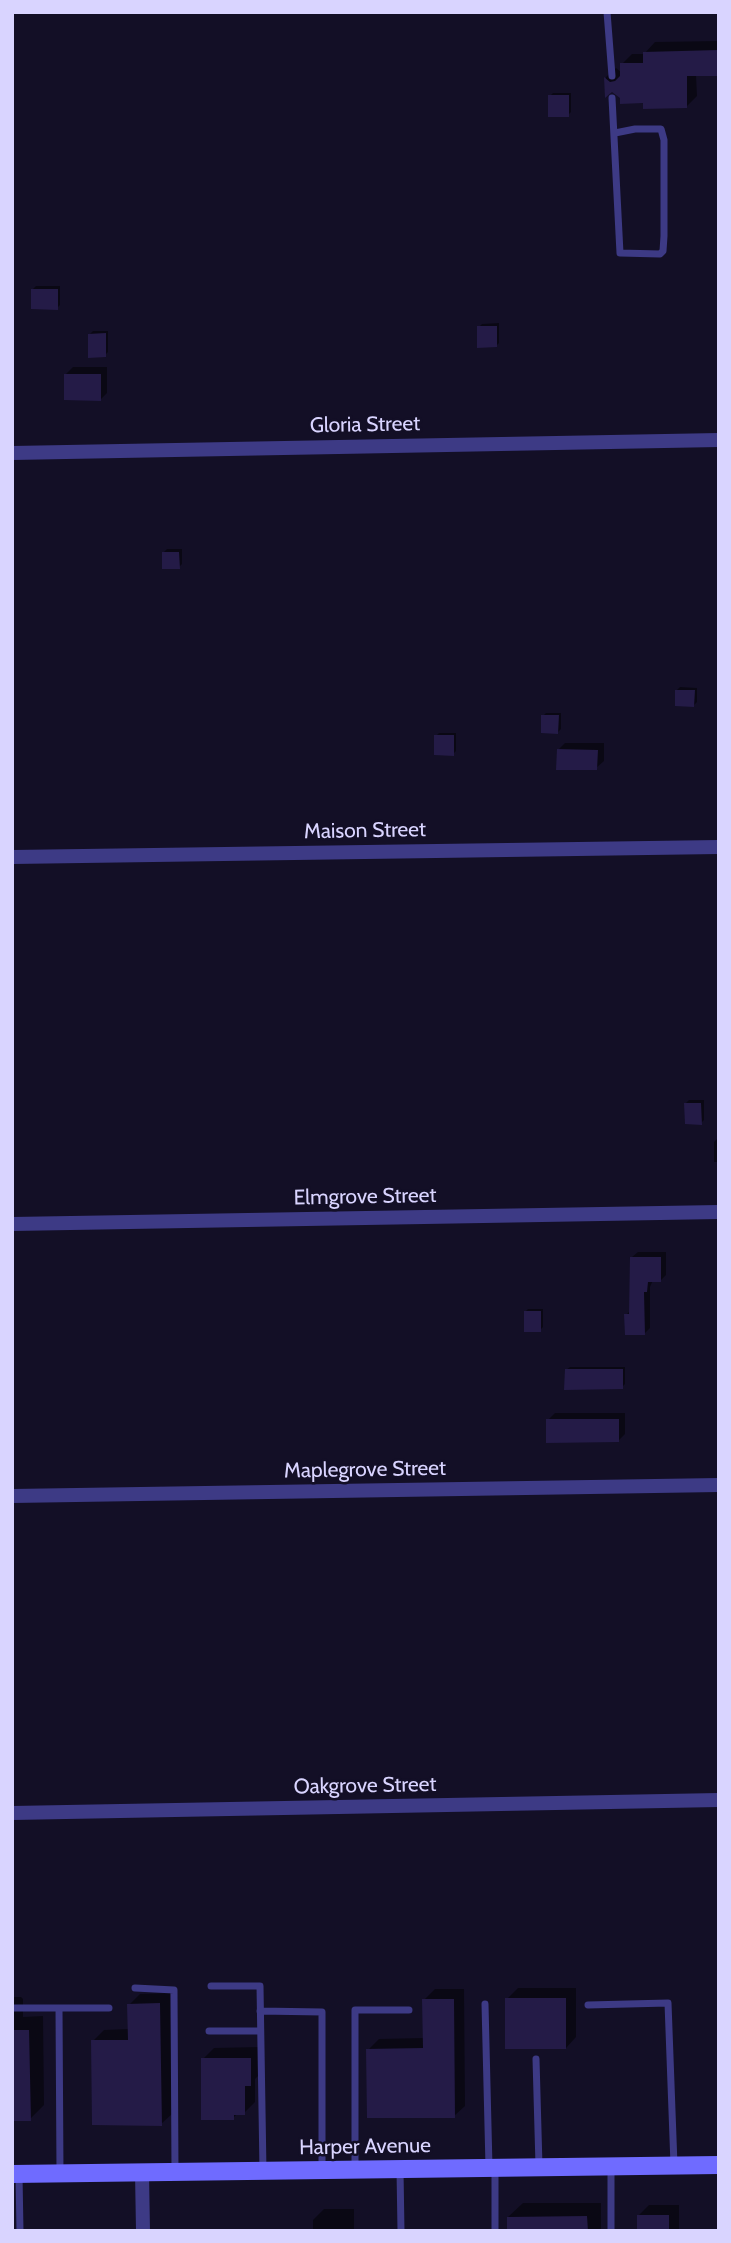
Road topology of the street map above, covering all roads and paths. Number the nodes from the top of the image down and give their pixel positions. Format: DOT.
graph roads {
  1 [pos="607,12"];
  2 [pos="612,76"];
  3 [pos="612,98"];
  4 [pos="615,133"];
  5 [pos="719,440"];
  6 [pos="12,453"];
  7 [pos="719,847"];
  8 [pos="12,857"];
  9 [pos="719,1212"];
  10 [pos="12,1224"];
  11 [pos="719,1485"];
  12 [pos="12,1496"];
  13 [pos="719,1800"];
  14 [pos="12,1813"];
  15 [pos="211,1986"];
  16 [pos="135,1988"];
  17 [pos="485,2004"];
  18 [pos="588,2005"];
  19 [pos="12,2008"];
  20 [pos="59,2008"];
  21 [pos="109,2008"];
  22 [pos="409,2010"];
  23 [pos="260,2011"];
  24 [pos="209,2031"];
  25 [pos="261,2031"];
  26 [pos="536,2059"];
  27 [pos="719,2165"];
  28 [pos="674,2166"];
  29 [pos="611,2167"];
  30 [pos="492,2168"];
  31 [pos="539,2168"];
  32 [pos="355,2170"];
  33 [pos="400,2170"];
  34 [pos="263,2171"];
  35 [pos="322,2171"];
  36 [pos="142,2173"];
  37 [pos="175,2173"];
  38 [pos="16,2174"];
  39 [pos="60,2174"];
  40 [pos="20,2231"];
  41 [pos="142,2231"];
  42 [pos="401,2231"];
  43 [pos="495,2231"];
  44 [pos="611,2231"];
  1 -- 2 [label="lane"];
  3 -- 4 [label="lane"];
  4 -- 4 [label="lane"];
  5 -- 6 [label="street, Gloria Street"];
  7 -- 8 [label="street, Maison Street"];
  9 -- 10 [label="street, Elmgrove Street"];
  11 -- 12 [label="street, Maplegrove Street"];
  13 -- 14 [label="street, Oakgrove Street"];
  15 -- 23 [label="lane"];
  16 -- 37 [label="lane"];
  17 -- 30 [label="lane"];
  18 -- 28 [label="lane"];
  19 -- 20 [label="lane"];
  20 -- 21 [label="lane"];
  20 -- 39 [label="lane"];
  22 -- 32 [label="lane"];
  23 -- 25 [label="lane"];
  23 -- 35 [label="lane"];
  24 -- 25 [label="lane"];
  25 -- 34 [label="lane"];
  26 -- 31 [label="lane"];
  27 -- 28 [label="main road, Harper Avenue"];
  28 -- 29 [label="main road, Harper Avenue"];
  29 -- 31 [label="main road, Harper Avenue"];
  29 -- 44 [label="lane"];
  30 -- 31 [label="main road, Harper Avenue"];
  30 -- 33 [label="main road, Harper Avenue"];
  30 -- 43 [label="lane"];
  32 -- 33 [label="main road, Harper Avenue"];
  32 -- 35 [label="main road, Harper Avenue"];
  33 -- 42 [label="lane"];
  34 -- 35 [label="main road, Harper Avenue"];
  34 -- 37 [label="main road, Harper Avenue"];
  36 -- 37 [label="main road, Harper Avenue"];
  36 -- 39 [label="main road, Harper Avenue"];
  36 -- 41 [label="street"];
  38 -- 39 [label="main road, Harper Avenue"];
  38 -- 40 [label="lane"];
}
